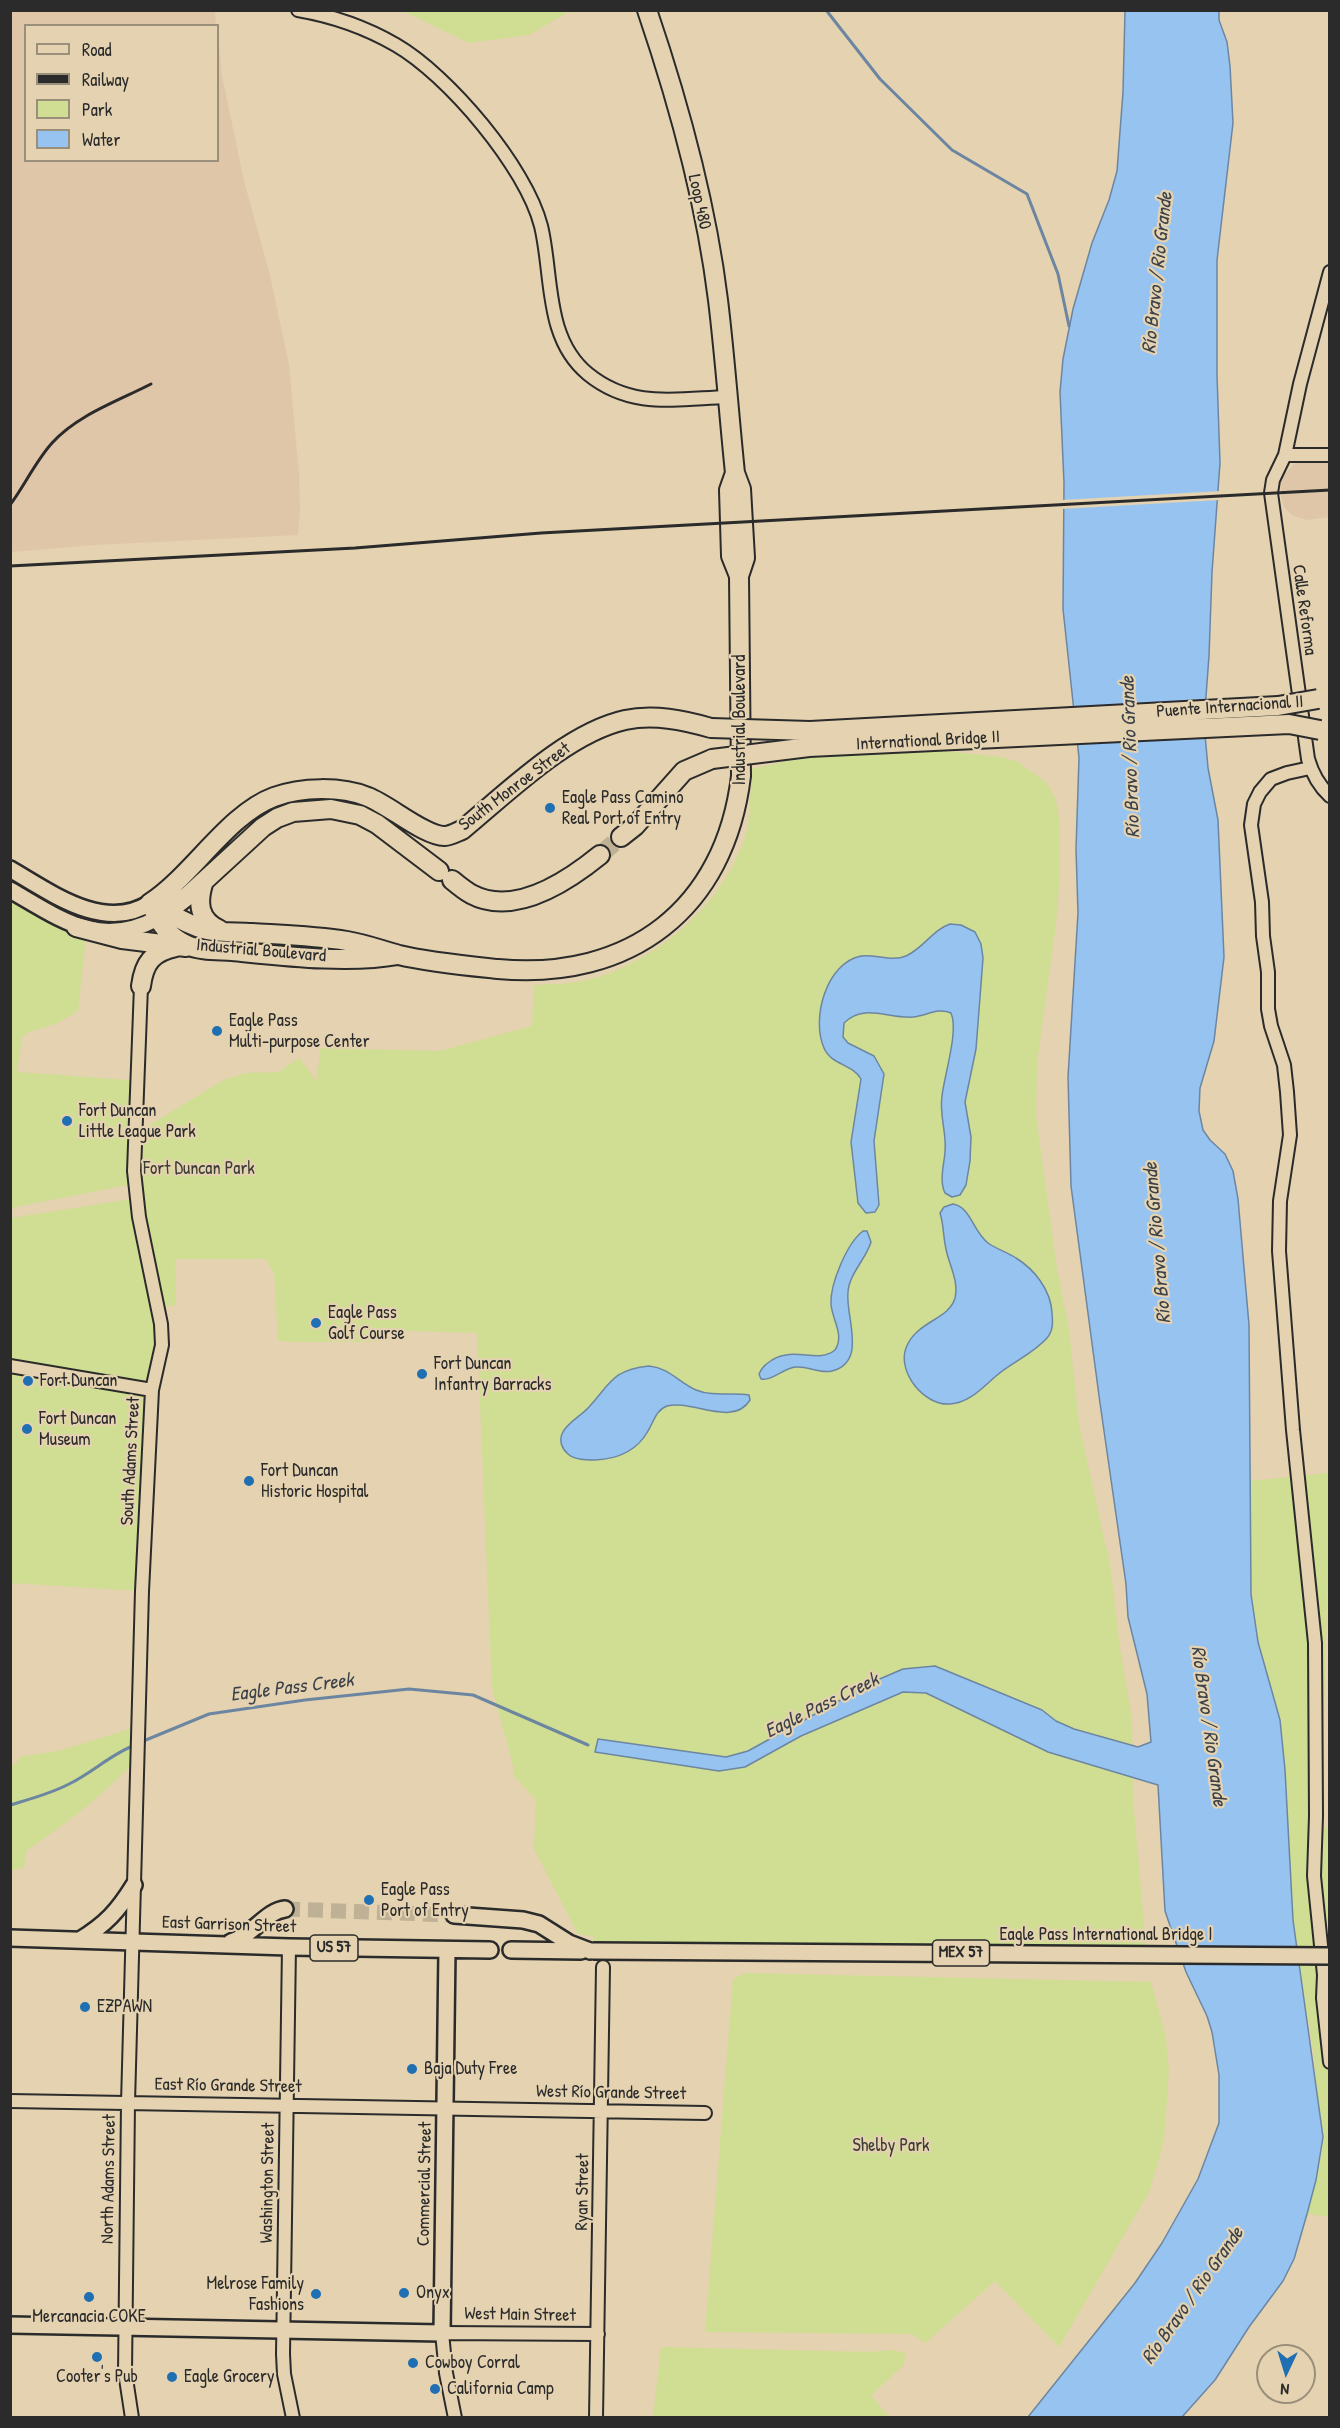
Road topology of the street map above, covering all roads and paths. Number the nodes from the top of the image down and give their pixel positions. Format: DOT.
graph roads {
  1 [pos="298,10"];
  2 [pos="647,10"];
  3 [pos="1329,272"];
  4 [pos="727,398"];
  5 [pos="1285,455"];
  6 [pos="1329,455"];
  7 [pos="1324,696"];
  8 [pos="1143,722"];
  9 [pos="711,728"];
  10 [pos="1325,732"];
  11 [pos="1310,768"];
  12 [pos="352,793"];
  13 [pos="1329,796"];
  14 [pos="348,811"];
  15 [pos="621,837"];
  16 [pos="600,855"];
  17 [pos="10,869"];
  18 [pos="204,881"];
  19 [pos="10,890"];
  20 [pos="159,911"];
  21 [pos="76,927"];
  22 [pos="225,932"];
  23 [pos="110,937"];
  24 [pos="189,947"];
  25 [pos="400,955"];
  26 [pos="141,986"];
  27 [pos="10,1366"];
  28 [pos="152,1390"];
  29 [pos="134,1885"];
  30 [pos="285,1910"];
  31 [pos="454,1915"];
  32 [pos="10,1938"];
  33 [pos="80,1940"];
  34 [pos="132,1941"];
  35 [pos="222,1944"];
  36 [pos="289,1947"];
  37 [pos="447,1950"];
  38 [pos="490,1950"];
  39 [pos="511,1950"];
  40 [pos="592,1951"];
  41 [pos="1329,1956"];
  42 [pos="603,1967"];
  43 [pos="1329,2062"];
  44 [pos="10,2101"];
  45 [pos="128,2103"];
  46 [pos="287,2105"];
  47 [pos="445,2108"];
  48 [pos="602,2110"];
  49 [pos="705,2113"];
  50 [pos="10,2325"];
  51 [pos="124,2327"];
  52 [pos="283,2330"];
  53 [pos="442,2332"];
  54 [pos="598,2334"];
  55 [pos="132,2418"];
  56 [pos="293,2418"];
  57 [pos="455,2418"];
  58 [pos="597,2418"];
  1 -- 4 [label="street"];
  2 -- 4 [label="highway, Loop 480"];
  3 -- 5 [label="street"];
  4 -- 25 [label="highway, Industrial Boulevard"];
  5 -- 6 [label="street"];
  5 -- 11 [label="street, Calle Reforma"];
  7 -- 8 [label="highway, Puente Internacional II, bridge"];
  8 -- 9 [label="highway, International Bridge II, bridge"];
  8 -- 10 [label="highway, Puente Internacional II, bridge"];
  8 -- 15 [label="highway, International Bridge II, bridge"];
  9 -- 12 [label="highway, South Monroe Street"];
  11 -- 13 [label="street, Calle Reforma"];
  11 -- 43 [label="street"];
  12 -- 14 [label="highway"];
  12 -- 20 [label="highway, South Monroe Street"];
  14 -- 16 [label="highway"];
  14 -- 18 [label="highway"];
  17 -- 20 [label="main road"];
  18 -- 20 [label="highway"];
  18 -- 22 [label="highway"];
  19 -- 21 [label="main road"];
  20 -- 21 [label="main road"];
  20 -- 22 [label="highway, Industrial Boulevard"];
  20 -- 24 [label="highway, Industrial Boulevard"];
  21 -- 23 [label="highway"];
  22 -- 25 [label="highway, Industrial Boulevard"];
  23 -- 24 [label="highway"];
  23 -- 26 [label="highway"];
  24 -- 25 [label="highway, Industrial Boulevard"];
  24 -- 26 [label="highway"];
  26 -- 28 [label="street, South Adams Street"];
  27 -- 28 [label="street"];
  28 -- 29 [label="street, South Adams Street"];
  29 -- 33 [label="main road"];
  29 -- 34 [label="street, South Adams Street"];
  30 -- 35 [label="main road, US 57"];
  31 -- 40 [label="main road"];
  32 -- 33 [label="main road, East Garrison Street / US 57"];
  33 -- 34 [label="main road, East Garrison Street / US 57"];
  34 -- 35 [label="main road, East Garrison Street / US 57"];
  34 -- 45 [label="street, North Adams Street"];
  35 -- 36 [label="main road, East Garrison Street / US 57"];
  36 -- 37 [label="main road, East Garrison Street / US 57"];
  36 -- 46 [label="street, Washington Street"];
  37 -- 38 [label="main road, US 57"];
  37 -- 47 [label="main road, Commercial Street"];
  39 -- 40 [label="main road, Eagle Pass International Bridge I"];
  40 -- 41 [label="main road, Eagle Pass International Bridge I / MEX 57, bridge"];
  42 -- 48 [label="street, Ryan Street"];
  44 -- 45 [label="street, East Río Grande Street"];
  45 -- 46 [label="street, East Río Grande Street"];
  45 -- 51 [label="street, North Adams Street"];
  46 -- 47 [label="street, East Río Grande Street"];
  46 -- 52 [label="street, Washington Street"];
  47 -- 48 [label="street, West Río Grande Street"];
  47 -- 53 [label="main road, Commercial Street"];
  48 -- 49 [label="street, West Río Grande Street"];
  48 -- 54 [label="street, Ryan Street"];
  50 -- 51 [label="main road"];
  51 -- 52 [label="main road"];
  51 -- 55 [label="street, North Adams Street"];
  52 -- 53 [label="main road"];
  52 -- 56 [label="street, Washington Street"];
  53 -- 54 [label="street, West Main Street"];
  53 -- 57 [label="street, Commercial Street"];
  54 -- 58 [label="street, Ryan Street"];
}
